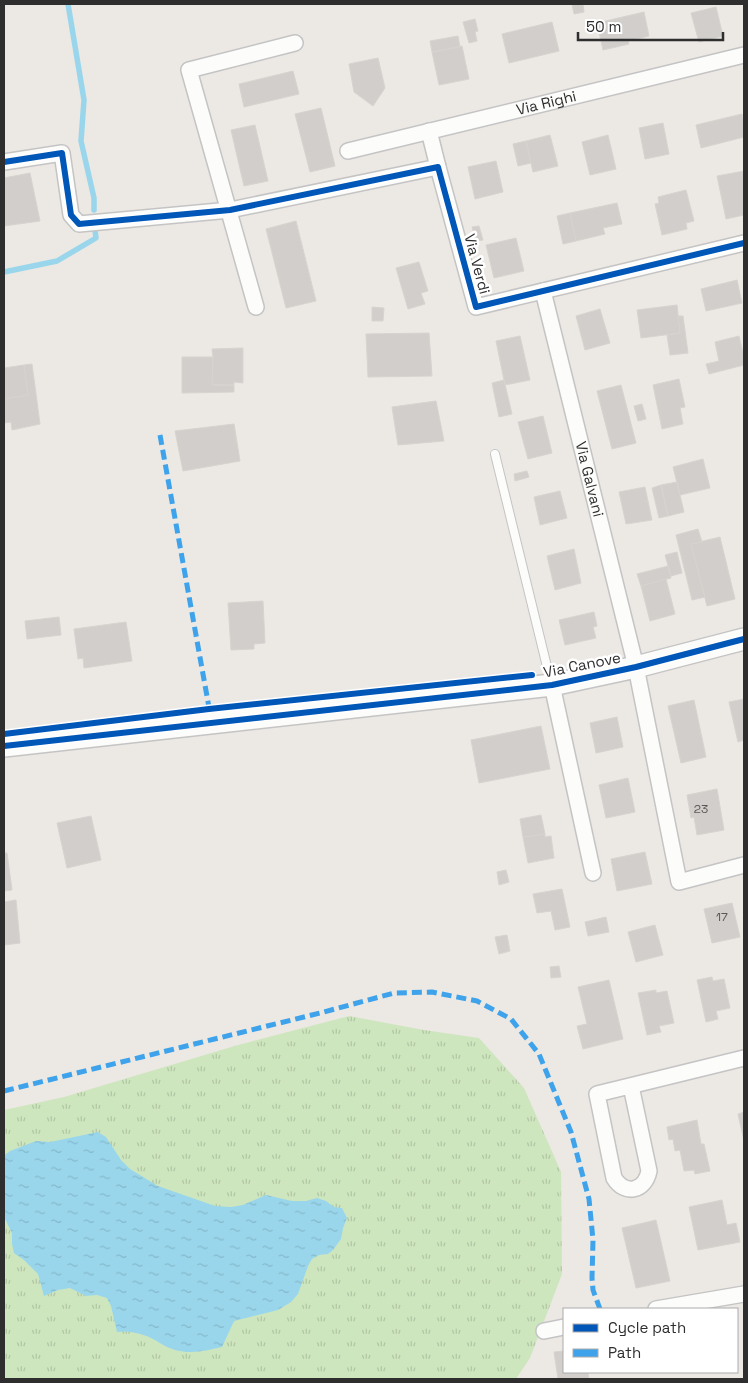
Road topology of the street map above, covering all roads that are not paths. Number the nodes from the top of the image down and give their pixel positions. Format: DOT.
graph roads {
  1 [pos="295,43"];
  2 [pos="744,55"];
  3 [pos="429,131"];
  4 [pos="348,151"];
  5 [pos="4,162"];
  6 [pos="438,166"];
  7 [pos="230,210"];
  8 [pos="744,243"];
  9 [pos="543,291"];
  10 [pos="256,306"];
  11 [pos="495,454"];
  12 [pos="744,639"];
  13 [pos="636,667"];
  14 [pos="552,685"];
  15 [pos="4,746"];
  16 [pos="744,865"];
  17 [pos="593,873"];
  18 [pos="744,1058"];
  19 [pos="631,1086"];
  20 [pos="744,1294"];
  21 [pos="662,1308"];
  22 [pos="563,1327"];
  23 [pos="544,1331"];
  1 -- 7 [label="street"];
  2 -- 3 [label="street, Via Righi"];
  3 -- 4 [label="street, Via Righi"];
  3 -- 6 [label="street, Via Verdi"];
  5 -- 7 [label="street"];
  6 -- 7 [label="street"];
  6 -- 9 [label="street, Via Verdi"];
  7 -- 10 [label="street"];
  8 -- 9 [label="street, Via Verdi"];
  9 -- 13 [label="street, Via Galvani"];
  11 -- 14 [label="lane"];
  12 -- 13 [label="street, Via Canove"];
  13 -- 14 [label="street, Via Canove"];
  13 -- 16 [label="street, Via Canove"];
  14 -- 15 [label="street, Via Canove"];
  14 -- 17 [label="street, Via Canove"];
  18 -- 19 [label="street"];
  19 -- 19 [label="street"];
  20 -- 21 [label="street"];
  22 -- 23 [label="street"];
}
